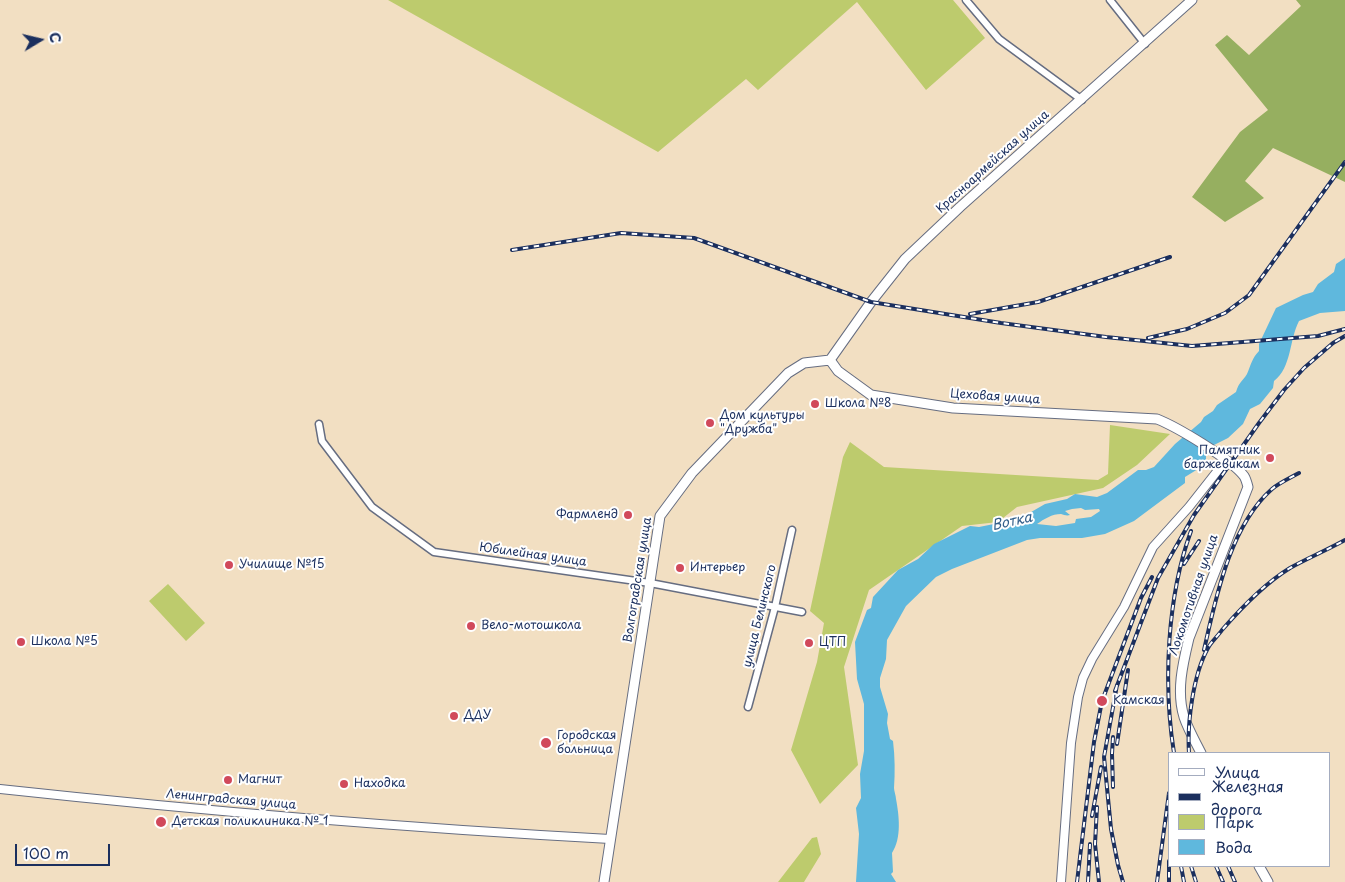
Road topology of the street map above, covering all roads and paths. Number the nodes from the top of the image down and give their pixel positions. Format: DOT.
graph roads {
  1 [pos="966,0"];
  2 [pos="1110,0"];
  3 [pos="1192,0"];
  4 [pos="1145,44"];
  5 [pos="1082,100"];
  6 [pos="830,360"];
  7 [pos="319,424"];
  8 [pos="1224,458"];
  9 [pos="792,530"];
  10 [pos="650,583"];
  11 [pos="775,607"];
  12 [pos="802,612"];
  13 [pos="748,707"];
  14 [pos="1201,752"];
  15 [pos="0,789"];
  16 [pos="610,839"];
  17 [pos="1260,867"];
  18 [pos="604,882"];
  19 [pos="1061,882"];
  20 [pos="1268,882"];
  1 -- 5 [label="street"];
  2 -- 4 [label="street"];
  3 -- 4 [label="main road, Красноармейская улица"];
  4 -- 5 [label="main road, Красноармейская улица"];
  5 -- 6 [label="main road, Красноармейская улица"];
  6 -- 8 [label="main road, Цеховая улица"];
  6 -- 10 [label="main road, Волгоградская улица"];
  7 -- 10 [label="street, Юбилейная улица"];
  8 -- 14 [label="main road, Локомотивная улица"];
  8 -- 19 [label="street"];
  9 -- 11 [label="street, улица Белинского"];
  10 -- 11 [label="street, Юбилейная улица"];
  10 -- 16 [label="main road, Волгоградская улица"];
  11 -- 12 [label="street, Юбилейная улица"];
  11 -- 13 [label="street, улица Белинского"];
  15 -- 16 [label="street, Ленинградская улица"];
  16 -- 18 [label="main road, Волгоградская улица"];
  17 -- 20 [label="main road"];
}
